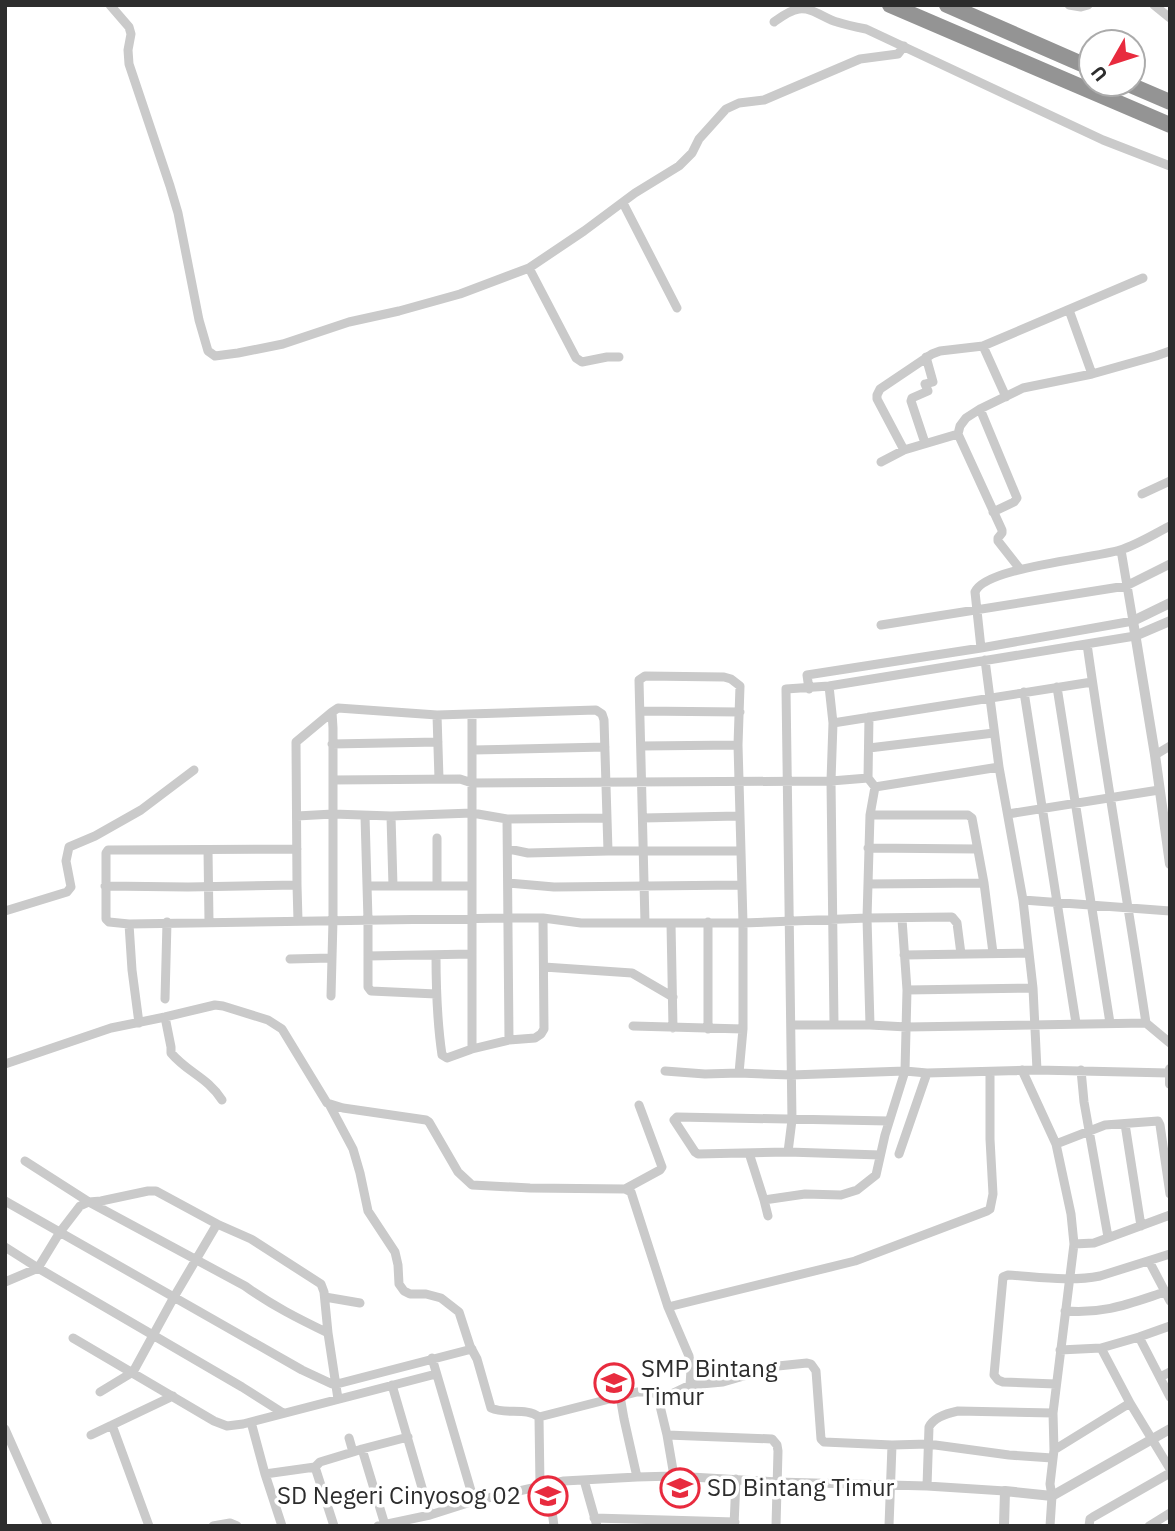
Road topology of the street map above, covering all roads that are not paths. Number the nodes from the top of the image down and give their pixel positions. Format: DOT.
graph roads {
  1 [pos="110,5"];
  2 [pos="890,5"];
  3 [pos="947,5"];
  4 [pos="1069,5"];
  5 [pos="1088,5"];
  6 [pos="1154,5"];
  7 [pos="1170,18"];
  8 [pos="774,22"];
  9 [pos="904,46"];
  10 [pos="1077,62"];
  11 [pos="1147,92"];
  12 [pos="1170,102"];
  13 [pos="1170,125"];
  14 [pos="1170,166"];
  15 [pos="623,203"];
  16 [pos="528,268"];
  17 [pos="1143,278"];
  18 [pos="677,308"];
  19 [pos="1069,310"];
  20 [pos="983,346"];
  21 [pos="1170,351"];
  22 [pos="926,357"];
  23 [pos="619,358"];
  24 [pos="1092,374"];
  25 [pos="1006,397"];
  26 [pos="980,409"];
  27 [pos="958,434"];
  28 [pos="925,443"];
  29 [pos="904,450"];
  30 [pos="881,462"];
  31 [pos="1170,481"];
  32 [pos="1142,494"];
  33 [pos="993,512"];
  34 [pos="1170,526"];
  35 [pos="1121,550"];
  36 [pos="1170,564"];
  37 [pos="1020,569"];
  38 [pos="1126,586"];
  39 [pos="1170,603"];
  40 [pos="977,609"];
  41 [pos="1133,621"];
  42 [pos="1170,621"];
  43 [pos="881,625"];
  44 [pos="1135,636"];
  45 [pos="1087,644"];
  46 [pos="981,648"];
  47 [pos="985,660"];
  48 [pos="1093,682"];
  49 [pos="829,686"];
  50 [pos="1057,687"];
  51 [pos="808,688"];
  52 [pos="1024,692"];
  53 [pos="990,698"];
  54 [pos="640,711"];
  55 [pos="332,712"];
  56 [pos="740,712"];
  57 [pos="472,714"];
  58 [pos="437,715"];
  59 [pos="869,717"];
  60 [pos="833,723"];
  61 [pos="994,733"];
  62 [pos="438,742"];
  63 [pos="332,744"];
  64 [pos="738,745"];
  65 [pos="641,746"];
  66 [pos="1170,746"];
  67 [pos="605,747"];
  68 [pos="869,748"];
  69 [pos="473,750"];
  70 [pos="1155,755"];
  71 [pos="999,767"];
  72 [pos="194,770"];
  73 [pos="868,778"];
  74 [pos="439,779"];
  75 [pos="333,780"];
  76 [pos="788,780"];
  77 [pos="831,780"];
  78 [pos="739,781"];
  79 [pos="472,783"];
  80 [pos="606,783"];
  81 [pos="642,783"];
  82 [pos="874,786"];
  83 [pos="1159,790"];
  84 [pos="1110,798"];
  85 [pos="1075,803"];
  86 [pos="1043,808"];
  87 [pos="472,813"];
  88 [pos="333,814"];
  89 [pos="1008,814"];
  90 [pos="870,815"];
  91 [pos="296,816"];
  92 [pos="365,816"];
  93 [pos="739,816"];
  94 [pos="391,817"];
  95 [pos="607,818"];
  96 [pos="643,818"];
  97 [pos="508,820"];
  98 [pos="437,838"];
  99 [pos="1168,847"];
  100 [pos="868,848"];
  101 [pos="297,849"];
  102 [pos="508,849"];
  103 [pos="977,849"];
  104 [pos="208,850"];
  105 [pos="608,851"];
  106 [pos="643,851"];
  107 [pos="741,851"];
  108 [pos="1170,864"];
  109 [pos="508,883"];
  110 [pos="984,883"];
  111 [pos="296,884"];
  112 [pos="868,884"];
  113 [pos="437,885"];
  114 [pos="105,886"];
  115 [pos="209,886"];
  116 [pos="367,886"];
  117 [pos="393,886"];
  118 [pos="472,886"];
  119 [pos="643,886"];
  120 [pos="741,886"];
  121 [pos="1023,900"];
  122 [pos="1058,902"];
  123 [pos="1092,905"];
  124 [pos="1129,907"];
  125 [pos="5,911"];
  126 [pos="1170,911"];
  127 [pos="508,918"];
  128 [pos="543,918"];
  129 [pos="867,918"];
  130 [pos="472,919"];
  131 [pos="832,919"];
  132 [pos="902,919"];
  133 [pos="333,920"];
  134 [pos="368,920"];
  135 [pos="298,921"];
  136 [pos="790,921"];
  137 [pos="167,922"];
  138 [pos="209,922"];
  139 [pos="708,922"];
  140 [pos="645,923"];
  141 [pos="671,923"];
  142 [pos="743,923"];
  143 [pos="129,924"];
  144 [pos="993,953"];
  145 [pos="1029,953"];
  146 [pos="436,954"];
  147 [pos="472,954"];
  148 [pos="961,954"];
  149 [pos="904,955"];
  150 [pos="368,956"];
  151 [pos="331,958"];
  152 [pos="290,959"];
  153 [pos="544,967"];
  154 [pos="1033,988"];
  155 [pos="907,990"];
  156 [pos="436,994"];
  157 [pos="331,996"];
  158 [pos="673,997"];
  159 [pos="165,999"];
  160 [pos="165,1017"];
  161 [pos="139,1023"];
  162 [pos="1076,1023"];
  163 [pos="1110,1023"];
  164 [pos="1146,1023"];
  165 [pos="834,1024"];
  166 [pos="790,1025"];
  167 [pos="870,1025"];
  168 [pos="1035,1025"];
  169 [pos="633,1026"];
  170 [pos="907,1027"];
  171 [pos="673,1028"];
  172 [pos="708,1029"];
  173 [pos="743,1029"];
  174 [pos="509,1040"];
  175 [pos="1170,1043"];
  176 [pos="472,1049"];
  177 [pos="5,1063"];
  178 [pos="1022,1070"];
  179 [pos="1037,1070"];
  180 [pos="1081,1070"];
  181 [pos="665,1071"];
  182 [pos="905,1071"];
  183 [pos="990,1072"];
  184 [pos="739,1073"];
  185 [pos="927,1073"];
  186 [pos="791,1075"];
  187 [pos="1169,1075"];
  188 [pos="222,1100"];
  189 [pos="329,1104"];
  190 [pos="639,1105"];
  191 [pos="792,1120"];
  192 [pos="889,1121"];
  193 [pos="1125,1124"];
  194 [pos="1090,1131"];
  195 [pos="1056,1144"];
  196 [pos="788,1152"];
  197 [pos="749,1153"];
  198 [pos="899,1154"];
  199 [pos="880,1155"];
  200 [pos="25,1161"];
  201 [pos="625,1189"];
  202 [pos="1170,1194"];
  203 [pos="764,1200"];
  204 [pos="5,1201"];
  205 [pos="89,1202"];
  206 [pos="768,1216"];
  207 [pos="1170,1216"];
  208 [pos="217,1224"];
  209 [pos="1141,1226"];
  210 [pos="60,1231"];
  211 [pos="1108,1237"];
  212 [pos="1073,1244"];
  213 [pos="5,1247"];
  214 [pos="1170,1254"];
  215 [pos="195,1259"];
  216 [pos="1149,1261"];
  217 [pos="38,1268"];
  218 [pos="1069,1279"];
  219 [pos="5,1282"];
  220 [pos="1167,1296"];
  221 [pos="174,1297"];
  222 [pos="325,1297"];
  223 [pos="360,1303"];
  224 [pos="668,1307"];
  225 [pos="1065,1311"];
  226 [pos="1170,1326"];
  227 [pos="328,1333"];
  228 [pos="154,1335"];
  229 [pos="1139,1337"];
  230 [pos="73,1338"];
  231 [pos="1101,1348"];
  232 [pos="472,1349"];
  233 [pos="1060,1350"];
  234 [pos="432,1358"];
  235 [pos="133,1372"];
  236 [pos="1170,1372"];
  237 [pos="436,1374"];
  238 [pos="1160,1377"];
  239 [pos="337,1384"];
  240 [pos="1056,1384"];
  241 [pos="392,1385"];
  242 [pos="690,1385"];
  243 [pos="100,1392"];
  244 [pos="173,1396"];
  245 [pos="620,1396"];
  246 [pos="1170,1397"];
  247 [pos="663,1398"];
  248 [pos="338,1399"];
  249 [pos="1130,1403"];
  250 [pos="283,1413"];
  251 [pos="1053,1413"];
  252 [pos="539,1417"];
  253 [pos="250,1422"];
  254 [pos="112,1424"];
  255 [pos="5,1429"];
  256 [pos="1170,1429"];
  257 [pos="91,1434"];
  258 [pos="667,1435"];
  259 [pos="408,1437"];
  260 [pos="349,1438"];
  261 [pos="1152,1439"];
  262 [pos="928,1444"];
  263 [pos="892,1445"];
  264 [pos="358,1451"];
  265 [pos="1053,1454"];
  266 [pos="315,1467"];
  267 [pos="1170,1471"];
  268 [pos="265,1474"];
  269 [pos="674,1476"];
  270 [pos="637,1477"];
  271 [pos="736,1479"];
  272 [pos="584,1480"];
  273 [pos="777,1482"];
  274 [pos="542,1486"];
  275 [pos="891,1486"];
  276 [pos="927,1486"];
  277 [pos="1005,1491"];
  278 [pos="1052,1496"];
  279 [pos="474,1501"];
  280 [pos="1170,1513"];
  281 [pos="430,1515"];
  282 [pos="420,1522"];
  283 [pos="596,1522"];
  284 [pos="734,1524"];
  285 [pos="381,1525"];
  286 [pos="48,1526"];
  287 [pos="149,1526"];
  288 [pos="213,1526"];
  289 [pos="237,1526"];
  290 [pos="282,1526"];
  291 [pos="334,1526"];
  292 [pos="554,1526"];
  293 [pos="776,1526"];
  294 [pos="889,1526"];
  295 [pos="1004,1526"];
  296 [pos="1051,1526"];
  297 [pos="1089,1526"];
  298 [pos="1149,1526"];
  1 -- 16 [label="street"];
  2 -- 13 [label="highway"];
  3 -- 10 [label="highway"];
  4 -- 5 [label="street"];
  6 -- 7 [label="street"];
  8 -- 9 [label="street"];
  9 -- 14 [label="street"];
  9 -- 15 [label="street"];
  11 -- 12 [label="highway"];
  15 -- 16 [label="street"];
  15 -- 18 [label="street"];
  16 -- 23 [label="street"];
  17 -- 19 [label="street"];
  19 -- 20 [label="street"];
  19 -- 24 [label="street"];
  20 -- 22 [label="street"];
  20 -- 25 [label="street"];
  21 -- 24 [label="street"];
  22 -- 28 [label="street"];
  22 -- 29 [label="street"];
  24 -- 25 [label="street"];
  25 -- 26 [label="street"];
  26 -- 27 [label="street"];
  26 -- 33 [label="street"];
  27 -- 28 [label="street"];
  27 -- 33 [label="street"];
  28 -- 29 [label="street"];
  29 -- 30 [label="street"];
  31 -- 32 [label="street"];
  33 -- 37 [label="street"];
  34 -- 35 [label="street"];
  35 -- 37 [label="street"];
  35 -- 38 [label="street"];
  36 -- 38 [label="street"];
  37 -- 40 [label="street"];
  38 -- 40 [label="street"];
  38 -- 41 [label="street"];
  39 -- 41 [label="street"];
  40 -- 43 [label="street"];
  40 -- 46 [label="street"];
  41 -- 44 [label="street"];
  41 -- 46 [label="street"];
  42 -- 44 [label="street"];
  44 -- 45 [label="street"];
  44 -- 70 [label="street"];
  45 -- 47 [label="street"];
  45 -- 48 [label="street"];
  46 -- 51 [label="street"];
  47 -- 49 [label="street"];
  47 -- 53 [label="street"];
  48 -- 50 [label="street"];
  48 -- 84 [label="street"];
  49 -- 51 [label="street"];
  49 -- 60 [label="street"];
  50 -- 52 [label="street"];
  50 -- 85 [label="street"];
  51 -- 76 [label="street"];
  52 -- 53 [label="street"];
  52 -- 86 [label="street"];
  53 -- 59 [label="street"];
  53 -- 61 [label="street"];
  54 -- 56 [label="street"];
  54 -- 56 [label="street"];
  54 -- 65 [label="street"];
  55 -- 58 [label="street"];
  55 -- 63 [label="street"];
  55 -- 91 [label="street"];
  56 -- 64 [label="street"];
  57 -- 58 [label="street"];
  57 -- 67 [label="street"];
  57 -- 69 [label="street"];
  58 -- 62 [label="street"];
  59 -- 60 [label="street"];
  59 -- 68 [label="street"];
  60 -- 77 [label="street"];
  61 -- 68 [label="street"];
  61 -- 71 [label="street"];
  62 -- 63 [label="street"];
  62 -- 74 [label="street"];
  63 -- 75 [label="street"];
  64 -- 65 [label="street"];
  64 -- 78 [label="street"];
  65 -- 81 [label="street"];
  66 -- 70 [label="street"];
  67 -- 69 [label="street"];
  67 -- 80 [label="street"];
  68 -- 73 [label="street"];
  69 -- 79 [label="street"];
  70 -- 83 [label="street"];
  71 -- 82 [label="street"];
  71 -- 89 [label="street"];
  72 -- 125 [label="street"];
  73 -- 77 [label="street"];
  73 -- 82 [label="street"];
  74 -- 75 [label="street"];
  74 -- 79 [label="street"];
  75 -- 88 [label="street"];
  76 -- 77 [label="street"];
  76 -- 78 [label="street"];
  76 -- 136 [label="street"];
  77 -- 131 [label="street"];
  78 -- 81 [label="street"];
  78 -- 93 [label="street"];
  79 -- 80 [label="street"];
  79 -- 87 [label="street"];
  80 -- 81 [label="street"];
  80 -- 95 [label="street"];
  81 -- 96 [label="street"];
  82 -- 90 [label="street"];
  83 -- 84 [label="street"];
  83 -- 99 [label="street"];
  84 -- 85 [label="street"];
  84 -- 124 [label="street"];
  85 -- 86 [label="street"];
  85 -- 123 [label="street"];
  86 -- 89 [label="street"];
  86 -- 122 [label="street"];
  87 -- 94 [label="street"];
  87 -- 97 [label="street"];
  87 -- 118 [label="street"];
  88 -- 91 [label="street"];
  88 -- 92 [label="street"];
  88 -- 133 [label="street"];
  89 -- 121 [label="street"];
  90 -- 100 [label="street"];
  90 -- 103 [label="street"];
  91 -- 101 [label="street"];
  92 -- 94 [label="street"];
  92 -- 116 [label="street"];
  93 -- 96 [label="street"];
  93 -- 107 [label="street"];
  94 -- 117 [label="street"];
  95 -- 97 [label="street"];
  95 -- 105 [label="street"];
  96 -- 106 [label="street"];
  97 -- 102 [label="street"];
  98 -- 113 [label="street"];
  99 -- 108 [label="street"];
  100 -- 103 [label="street"];
  100 -- 112 [label="street"];
  101 -- 104 [label="street"];
  101 -- 111 [label="street"];
  102 -- 105 [label="street"];
  102 -- 109 [label="street"];
  103 -- 110 [label="street"];
  104 -- 114 [label="street"];
  104 -- 115 [label="street"];
  105 -- 106 [label="street"];
  106 -- 107 [label="street"];
  106 -- 119 [label="street"];
  107 -- 120 [label="street"];
  109 -- 119 [label="street"];
  109 -- 127 [label="street"];
  110 -- 112 [label="street"];
  110 -- 144 [label="street"];
  111 -- 115 [label="street"];
  111 -- 135 [label="street"];
  112 -- 129 [label="street"];
  113 -- 117 [label="street"];
  113 -- 118 [label="street"];
  114 -- 115 [label="street"];
  114 -- 143 [label="street"];
  115 -- 138 [label="street"];
  116 -- 117 [label="street"];
  116 -- 134 [label="street"];
  118 -- 130 [label="street"];
  119 -- 120 [label="street"];
  119 -- 140 [label="street"];
  120 -- 142 [label="street"];
  121 -- 122 [label="street"];
  121 -- 145 [label="street"];
  122 -- 123 [label="street"];
  122 -- 162 [label="street"];
  123 -- 124 [label="street"];
  123 -- 163 [label="street"];
  124 -- 126 [label="street"];
  124 -- 164 [label="street"];
  127 -- 128 [label="street"];
  127 -- 130 [label="street"];
  127 -- 174 [label="street"];
  128 -- 140 [label="street"];
  128 -- 153 [label="street"];
  129 -- 131 [label="street"];
  129 -- 132 [label="street"];
  129 -- 167 [label="street"];
  130 -- 134 [label="street"];
  130 -- 147 [label="street"];
  131 -- 136 [label="street"];
  131 -- 165 [label="street"];
  132 -- 148 [label="street"];
  132 -- 149 [label="street"];
  133 -- 134 [label="street"];
  133 -- 135 [label="street"];
  133 -- 151 [label="street"];
  134 -- 150 [label="street"];
  135 -- 138 [label="street"];
  136 -- 142 [label="street"];
  136 -- 166 [label="street"];
  137 -- 138 [label="street"];
  137 -- 143 [label="street"];
  137 -- 159 [label="street"];
  139 -- 141 [label="street"];
  139 -- 142 [label="street"];
  139 -- 172 [label="street"];
  140 -- 141 [label="street"];
  141 -- 158 [label="street"];
  142 -- 173 [label="street"];
  143 -- 161 [label="street"];
  144 -- 145 [label="street"];
  144 -- 148 [label="street"];
  145 -- 154 [label="street"];
  146 -- 147 [label="street"];
  146 -- 150 [label="street"];
  146 -- 156 [label="street"];
  147 -- 176 [label="street"];
  148 -- 149 [label="street"];
  149 -- 155 [label="street"];
  150 -- 156 [label="street"];
  151 -- 152 [label="street"];
  151 -- 157 [label="street"];
  153 -- 158 [label="street"];
  153 -- 174 [label="street"];
  154 -- 155 [label="street"];
  154 -- 168 [label="street"];
  155 -- 170 [label="street"];
  156 -- 176 [label="street"];
  158 -- 171 [label="street"];
  160 -- 161 [label="street"];
  160 -- 188 [label="street"];
  160 -- 189 [label="street"];
  161 -- 177 [label="street"];
  162 -- 163 [label="street"];
  162 -- 168 [label="street"];
  163 -- 164 [label="street"];
  164 -- 175 [label="street"];
  165 -- 166 [label="street"];
  165 -- 167 [label="street"];
  166 -- 186 [label="street"];
  167 -- 170 [label="street"];
  168 -- 170 [label="street"];
  168 -- 179 [label="street"];
  169 -- 171 [label="street"];
  170 -- 182 [label="street"];
  171 -- 172 [label="street"];
  172 -- 173 [label="street"];
  173 -- 184 [label="street"];
  174 -- 176 [label="street"];
  178 -- 179 [label="street"];
  178 -- 183 [label="street"];
  178 -- 195 [label="street"];
  179 -- 180 [label="street"];
  180 -- 187 [label="street"];
  180 -- 194 [label="street"];
  181 -- 184 [label="street"];
  182 -- 185 [label="street"];
  182 -- 186 [label="street"];
  182 -- 192 [label="street"];
  183 -- 185 [label="street"];
  183 -- 224 [label="street"];
  184 -- 186 [label="street"];
  185 -- 198 [label="street"];
  186 -- 191 [label="street"];
  189 -- 201 [label="street"];
  189 -- 232 [label="street"];
  190 -- 201 [label="street"];
  191 -- 192 [label="street"];
  191 -- 196 [label="street"];
  191 -- 197 [label="street"];
  192 -- 199 [label="street"];
  193 -- 194 [label="street"];
  193 -- 202 [label="street"];
  193 -- 209 [label="street"];
  194 -- 195 [label="street"];
  194 -- 211 [label="street"];
  195 -- 212 [label="street"];
  196 -- 197 [label="street"];
  196 -- 199 [label="street"];
  197 -- 203 [label="street"];
  199 -- 203 [label="street"];
  200 -- 205 [label="street"];
  201 -- 224 [label="street"];
  203 -- 206 [label="street"];
  204 -- 210 [label="street"];
  205 -- 208 [label="street"];
  205 -- 210 [label="street"];
  205 -- 215 [label="street"];
  207 -- 209 [label="street"];
  208 -- 215 [label="street"];
  208 -- 222 [label="street"];
  209 -- 211 [label="street"];
  210 -- 217 [label="street"];
  210 -- 221 [label="street"];
  211 -- 212 [label="street"];
  212 -- 218 [label="street"];
  213 -- 217 [label="street"];
  214 -- 216 [label="street"];
  215 -- 221 [label="street"];
  215 -- 227 [label="street"];
  216 -- 218 [label="street"];
  216 -- 220 [label="street"];
  217 -- 219 [label="street"];
  217 -- 228 [label="street"];
  218 -- 225 [label="street"];
  218 -- 240 [label="street"];
  220 -- 225 [label="street"];
  221 -- 228 [label="street"];
  221 -- 239 [label="street"];
  222 -- 223 [label="street"];
  222 -- 227 [label="street"];
  224 -- 242 [label="street"];
  225 -- 233 [label="street"];
  226 -- 229 [label="street"];
  227 -- 239 [label="street"];
  228 -- 235 [label="street"];
  228 -- 250 [label="street"];
  229 -- 231 [label="street"];
  229 -- 238 [label="street"];
  230 -- 235 [label="street"];
  231 -- 233 [label="street"];
  231 -- 249 [label="street"];
  232 -- 234 [label="street"];
  232 -- 252 [label="street"];
  233 -- 240 [label="street"];
  234 -- 237 [label="street"];
  234 -- 239 [label="street"];
  235 -- 243 [label="street"];
  235 -- 244 [label="street"];
  236 -- 238 [label="street"];
  237 -- 241 [label="street"];
  237 -- 279 [label="street"];
  238 -- 246 [label="street"];
  239 -- 248 [label="street"];
  240 -- 251 [label="street"];
  241 -- 248 [label="street"];
  241 -- 259 [label="street"];
  242 -- 247 [label="street"];
  242 -- 263 [label="street"];
  244 -- 253 [label="street"];
  244 -- 254 [label="street"];
  245 -- 247 [label="street"];
  245 -- 252 [label="street"];
  245 -- 270 [label="street"];
  247 -- 258 [label="street"];
  248 -- 250 [label="street"];
  249 -- 261 [label="street"];
  249 -- 265 [label="street"];
  250 -- 253 [label="street"];
  251 -- 262 [label="street"];
  251 -- 265 [label="street"];
  252 -- 274 [label="street"];
  253 -- 268 [label="street"];
  254 -- 257 [label="street"];
  254 -- 287 [label="street"];
  255 -- 286 [label="street"];
  256 -- 261 [label="street"];
  258 -- 269 [label="street"];
  258 -- 273 [label="street"];
  259 -- 264 [label="street"];
  259 -- 281 [label="street"];
  260 -- 264 [label="street"];
  261 -- 267 [label="street"];
  261 -- 278 [label="street"];
  262 -- 263 [label="street"];
  262 -- 265 [label="street"];
  262 -- 276 [label="street"];
  263 -- 275 [label="street"];
  264 -- 266 [label="street"];
  264 -- 285 [label="street"];
  265 -- 278 [label="street"];
  266 -- 268 [label="street"];
  266 -- 291 [label="street"];
  267 -- 297 [label="street"];
  268 -- 290 [label="street"];
  269 -- 270 [label="street"];
  269 -- 271 [label="street"];
  270 -- 272 [label="street"];
  271 -- 273 [label="street"];
  271 -- 284 [label="street"];
  272 -- 274 [label="street"];
  272 -- 283 [label="street"];
  273 -- 275 [label="street"];
  273 -- 293 [label="street"];
  274 -- 279 [label="street"];
  274 -- 292 [label="street"];
  275 -- 276 [label="street"];
  275 -- 294 [label="street"];
  276 -- 277 [label="street"];
  277 -- 278 [label="street"];
  277 -- 295 [label="street"];
  278 -- 296 [label="street"];
  279 -- 281 [label="street"];
  280 -- 298 [label="street"];
  281 -- 282 [label="street"];
  282 -- 285 [label="street"];
  283 -- 284 [label="street"];
  288 -- 289 [label="street"];
}
